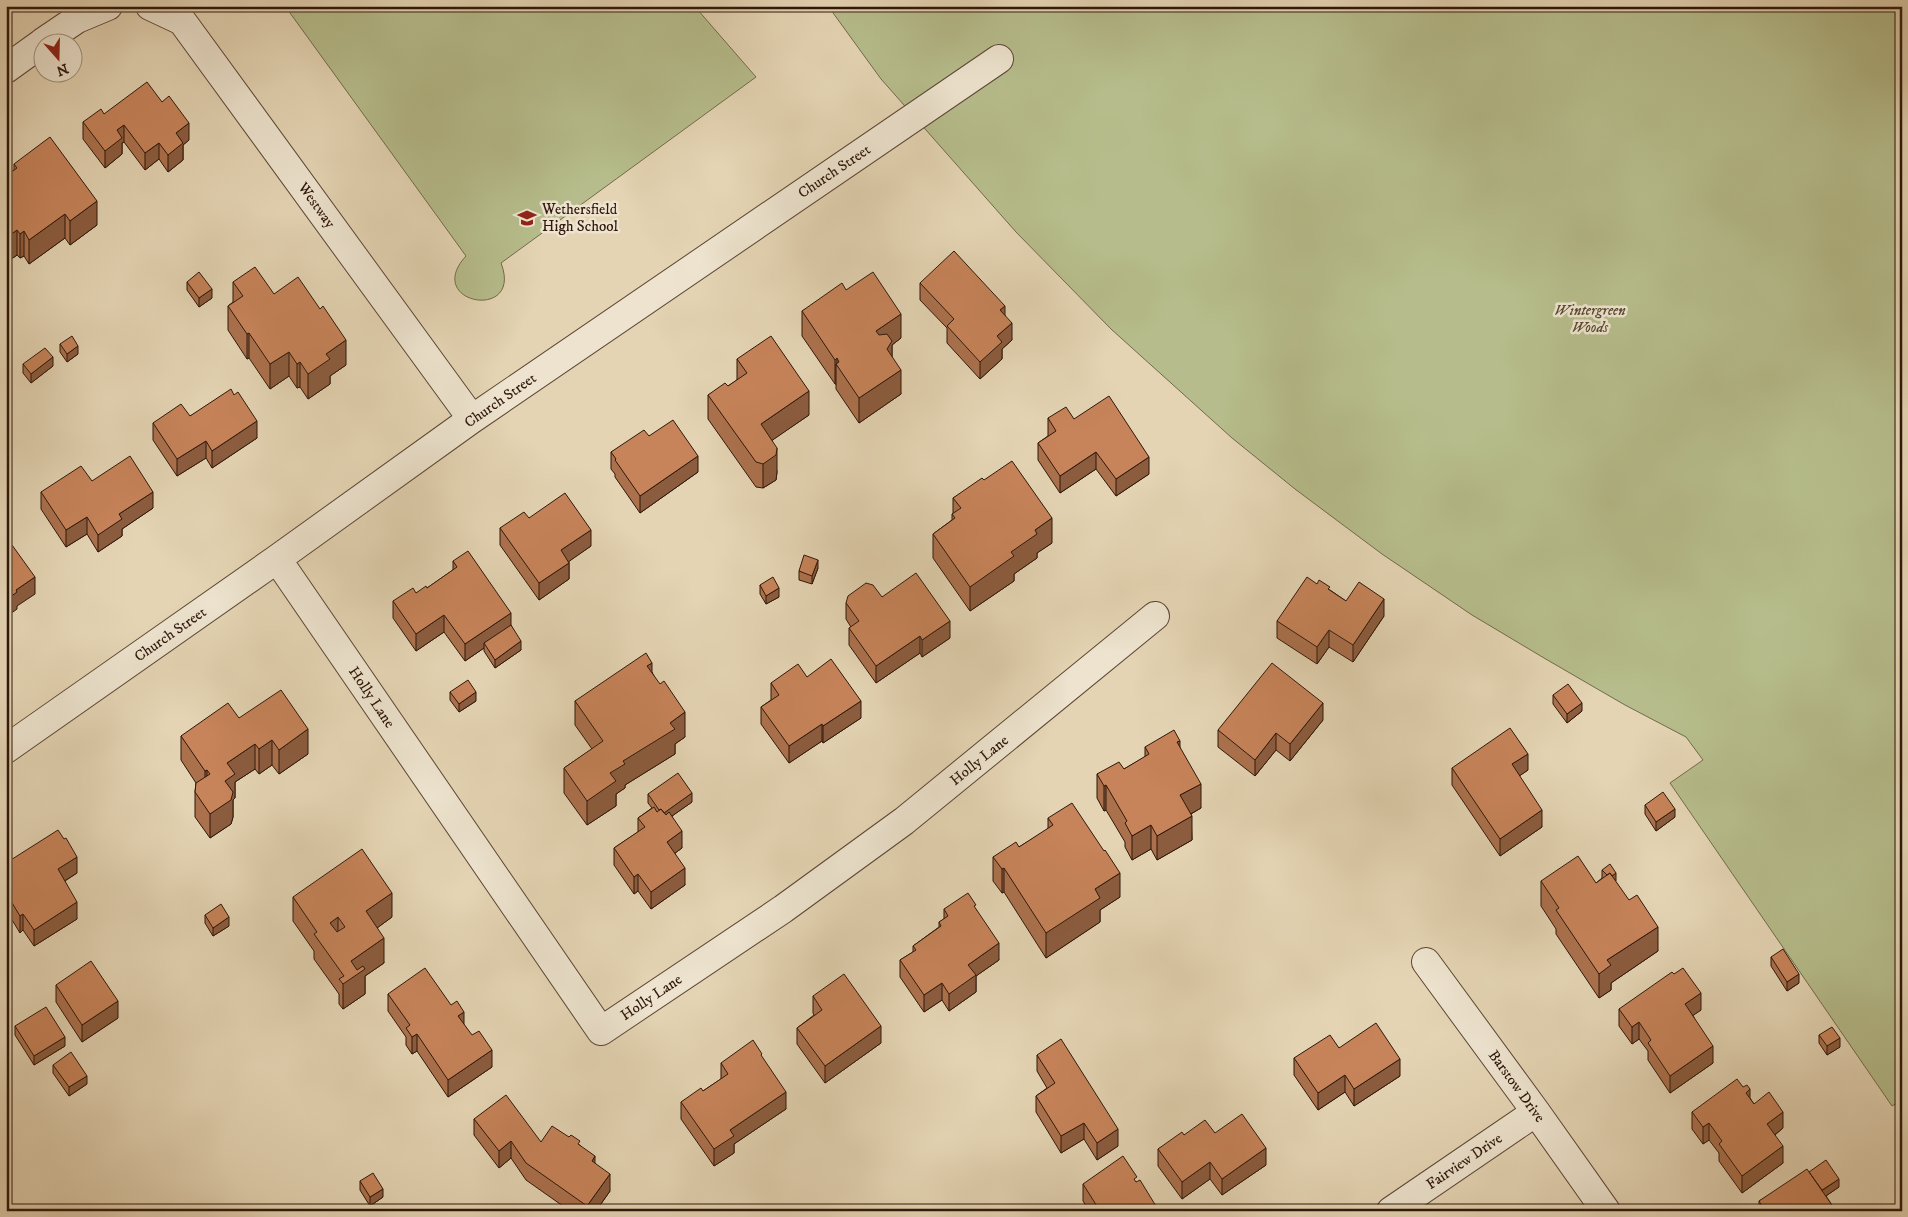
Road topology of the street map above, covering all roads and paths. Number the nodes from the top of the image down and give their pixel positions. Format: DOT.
graph roads {
  1 [pos="108,6"];
  2 [pos="150,6"];
  3 [pos="59,32"];
  4 [pos="32,50"];
  5 [pos="999,59"];
  6 [pos="6,68"];
  7 [pos="472,419"];
  8 [pos="277,559"];
  9 [pos="1155,616"];
  10 [pos="6,749"];
  11 [pos="1426,962"];
  12 [pos="1536,1112"];
  13 [pos="1391,1211"];
  14 [pos="1606,1211"];
  1 -- 3 [label="street"];
  2 -- 7 [label="street, Westway"];
  4 -- 6 [label="street"];
  5 -- 7 [label="street, Church Street"];
  7 -- 8 [label="street, Church Street"];
  8 -- 9 [label="street, Holly Lane"];
  8 -- 10 [label="street, Church Street"];
  11 -- 12 [label="street, Barstow Drive"];
  12 -- 13 [label="street, Fairview Drive"];
  12 -- 14 [label="street, Barstow Drive"];
}
